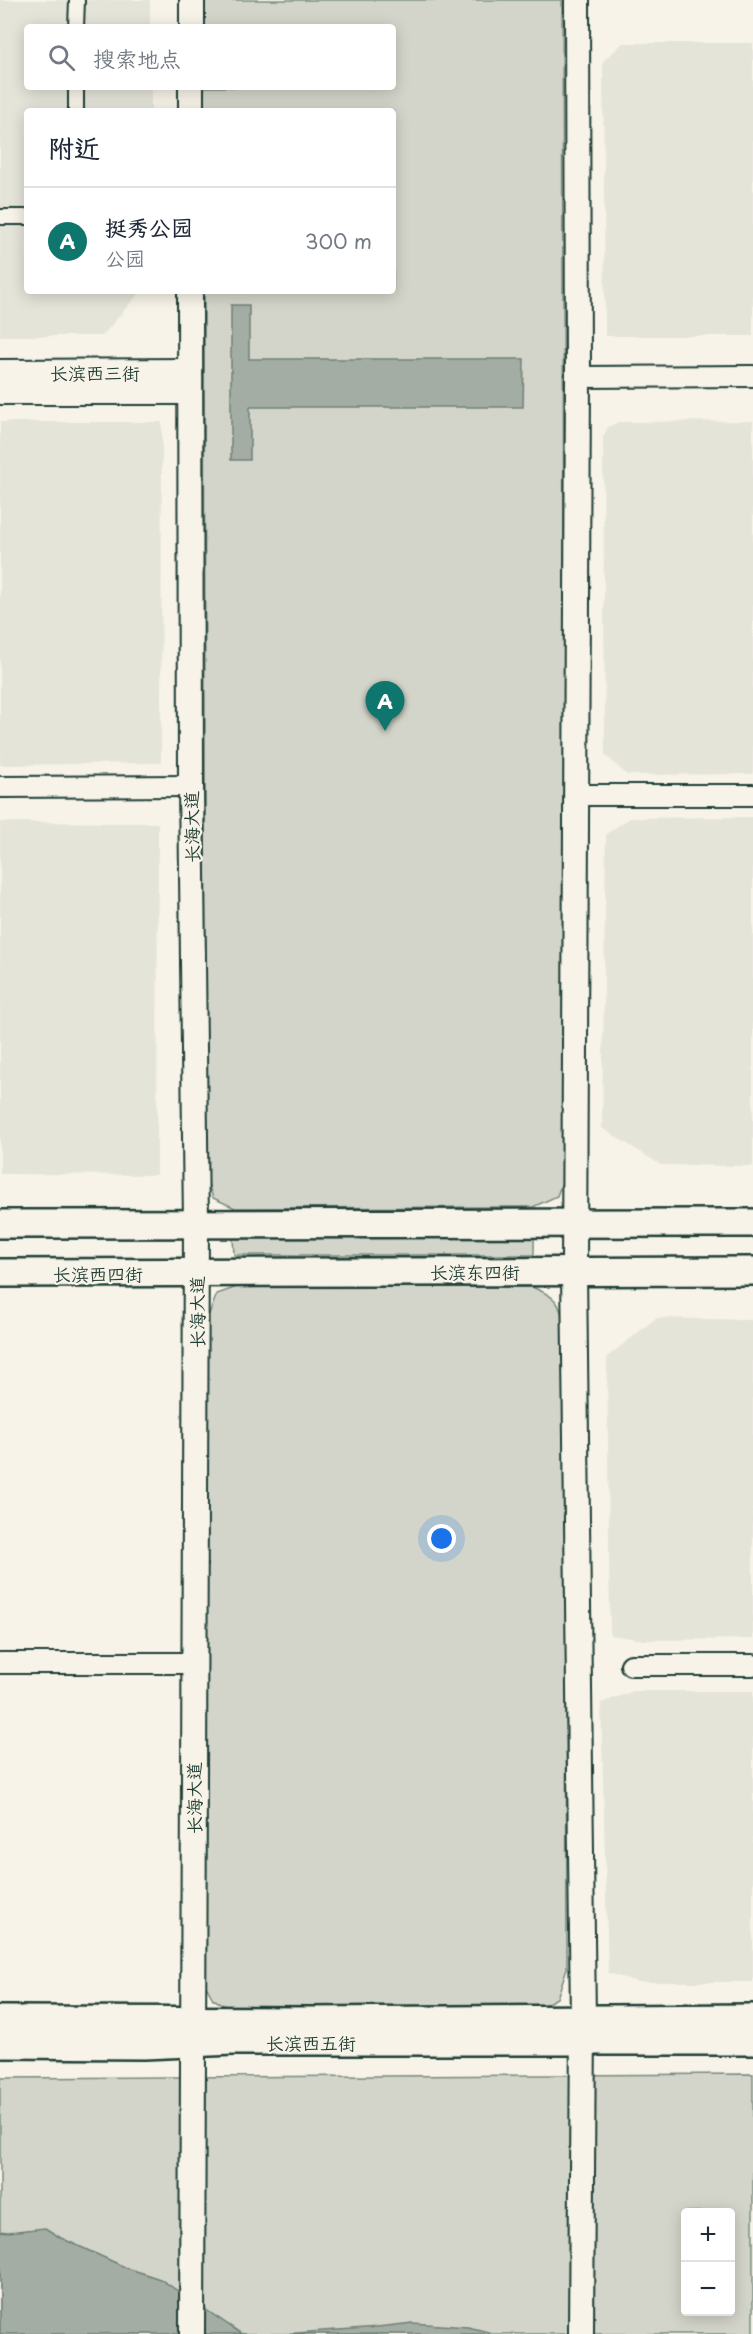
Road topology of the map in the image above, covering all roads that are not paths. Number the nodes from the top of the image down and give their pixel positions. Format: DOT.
graph roads {
  1 [pos="76,0"];
  2 [pos="192,0"];
  3 [pos="577,0"];
  4 [pos="76,24"];
  5 [pos="192,24"];
  6 [pos="76,90"];
  7 [pos="191,90"];
  8 [pos="76,108"];
  9 [pos="191,108"];
  10 [pos="0,217"];
  11 [pos="24,217"];
  12 [pos="190,294"];
  13 [pos="0,372"];
  14 [pos="753,376"];
  15 [pos="578,377"];
  16 [pos="189,382"];
  17 [pos="0,393"];
  18 [pos="191,786"];
  19 [pos="0,787"];
  20 [pos="576,795"];
  21 [pos="753,795"];
  22 [pos="574,1223"];
  23 [pos="753,1223"];
  24 [pos="0,1224"];
  25 [pos="196,1224"];
  26 [pos="574,1271"];
  27 [pos="753,1271"];
  28 [pos="196,1272"];
  29 [pos="0,1273"];
  30 [pos="193,1663"];
  31 [pos="0,1664"];
  32 [pos="631,1665"];
  33 [pos="753,1665"];
  34 [pos="753,2018"];
  35 [pos="0,2020"];
  36 [pos="583,2030"];
  37 [pos="622,2030"];
  38 [pos="193,2032"];
  39 [pos="753,2041"];
  40 [pos="0,2044"];
  41 [pos="192,2334"];
  42 [pos="581,2334"];
  1 -- 4 [label="street"];
  2 -- 5 [label="street"];
  3 -- 15 [label="street"];
  6 -- 8 [label="street"];
  7 -- 9 [label="street"];
  10 -- 11 [label="street"];
  12 -- 16 [label="street, 长海大道"];
  13 -- 16 [label="street, 长滨西三街"];
  14 -- 15 [label="street"];
  15 -- 20 [label="street"];
  16 -- 17 [label="street, 长滨西三街"];
  16 -- 18 [label="street, 长海大道"];
  18 -- 19 [label="street"];
  18 -- 25 [label="street, 长海大道"];
  20 -- 21 [label="street"];
  20 -- 22 [label="street"];
  22 -- 23 [label="main road"];
  22 -- 25 [label="main road"];
  22 -- 26 [label="street"];
  24 -- 25 [label="main road"];
  25 -- 28 [label="street, 长海大道"];
  26 -- 27 [label="main road, 长滨东四街"];
  26 -- 28 [label="main road, 长滨东四街"];
  26 -- 36 [label="street"];
  28 -- 29 [label="main road, 长滨西四街"];
  28 -- 30 [label="street, 长海大道"];
  30 -- 31 [label="street"];
  30 -- 38 [label="street, 长海大道"];
  32 -- 33 [label="street"];
  34 -- 37 [label="main road"];
  35 -- 38 [label="main road, 长滨西五街"];
  36 -- 37 [label="main road, 长滨西五街"];
  36 -- 38 [label="main road, 长滨西五街"];
  36 -- 42 [label="street"];
  37 -- 39 [label="main road"];
  38 -- 40 [label="main road, 长滨西五街"];
  38 -- 41 [label="street, 长海大道"];
}
